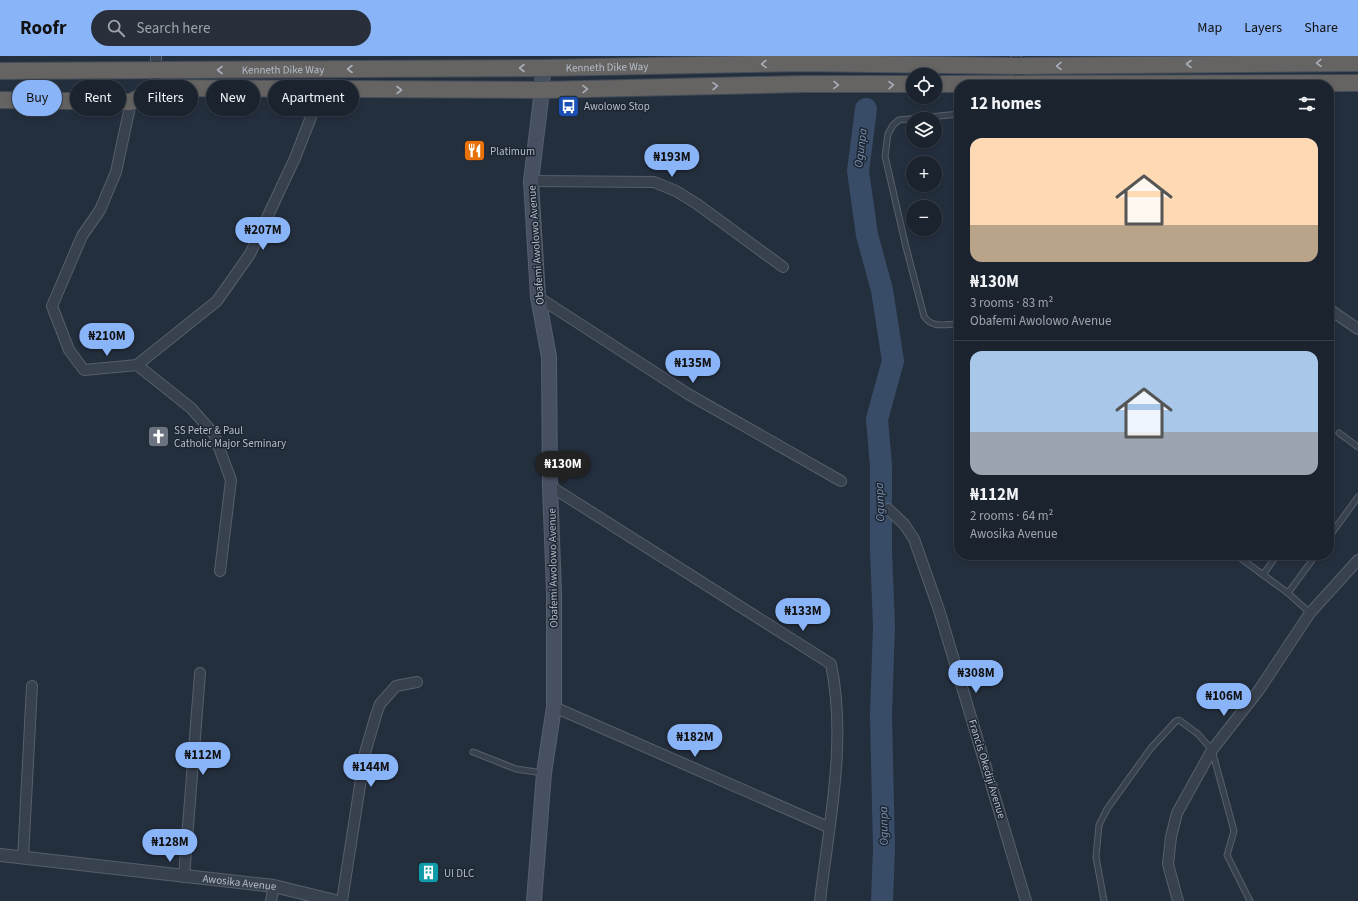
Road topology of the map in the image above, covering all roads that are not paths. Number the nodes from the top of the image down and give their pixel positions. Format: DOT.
graph roads {
  1 [pos="1339,60"];
  2 [pos="1017,61"];
  3 [pos="156,63"];
  4 [pos="1358,63"];
  5 [pos="1213,64"];
  6 [pos="1140,65"];
  7 [pos="543,68"];
  8 [pos="0,71"];
  9 [pos="156,80"];
  10 [pos="1019,80"];
  11 [pos="1140,80"];
  12 [pos="1213,80"];
  13 [pos="1334,83"];
  14 [pos="1340,83"];
  15 [pos="1358,83"];
  16 [pos="906,84"];
  17 [pos="942,84"];
  18 [pos="954,84"];
  19 [pos="198,89"];
  20 [pos="268,89"];
  21 [pos="359,90"];
  22 [pos="542,90"];
  23 [pos="0,100"];
  24 [pos="134,100"];
  25 [pos="131,102"];
  26 [pos="954,114"];
  27 [pos="311,116"];
  28 [pos="531,180"];
  29 [pos="783,267"];
  30 [pos="538,298"];
  31 [pos="1334,312"];
  32 [pos="954,324"];
  33 [pos="1358,329"];
  34 [pos="137,365"];
  35 [pos="1339,433"];
  36 [pos="1358,447"];
  37 [pos="842,481"];
  38 [pos="550,486"];
  39 [pos="1358,497"];
  40 [pos="888,509"];
  41 [pos="1334,530"];
  42 [pos="1243,560"];
  43 [pos="1274,560"];
  44 [pos="1312,560"];
  45 [pos="1358,560"];
  46 [pos="220,571"];
  47 [pos="1263,575"];
  48 [pos="1288,593"];
  49 [pos="1310,613"];
  50 [pos="200,673"];
  51 [pos="417,682"];
  52 [pos="32,686"];
  53 [pos="554,707"];
  54 [pos="1212,750"];
  55 [pos="473,752"];
  56 [pos="544,773"];
  57 [pos="828,827"];
  58 [pos="0,855"];
  59 [pos="23,858"];
  60 [pos="184,877"];
  61 [pos="274,886"];
  62 [pos="271,901"];
  63 [pos="335,901"];
  64 [pos="342,901"];
  65 [pos="534,901"];
  66 [pos="820,901"];
  67 [pos="1026,901"];
  68 [pos="1104,901"];
  69 [pos="1178,901"];
  70 [pos="1250,901"];
  1 -- 4 [label="highway, Kenneth Dike Way"];
  1 -- 5 [label="highway, Kenneth Dike Way, one-way"];
  1 -- 14 [label="main road"];
  6 -- 2 [label="highway, Kenneth Dike Way, one-way"];
  2 -- 7 [label="highway, Kenneth Dike Way, one-way"];
  2 -- 10 [label="street"];
  7 -- 3 [label="highway, Kenneth Dike Way, one-way"];
  3 -- 8 [label="highway, Kenneth Dike Way"];
  3 -- 9 [label="street"];
  5 -- 6 [label="highway, Kenneth Dike Way, one-way"];
  5 -- 12 [label="highway"];
  6 -- 11 [label="highway"];
  7 -- 22 [label="main road, Obafemi Awolowo Avenue"];
  13 -- 14 [label="highway"];
  14 -- 15 [label="highway"];
  22 -- 16 [label="highway, Kenneth Dike Way, one-way"];
  17 -- 18 [label="highway"];
  19 -- 20 [label="highway, Kenneth Dike Way"];
  21 -- 22 [label="highway, Kenneth Dike Way, one-way"];
  22 -- 28 [label="main road, Obafemi Awolowo Avenue"];
  23 -- 25 [label="highway"];
  24 -- 25 [label="highway, Kenneth Dike Way"];
  25 -- 34 [label="street"];
  26 -- 32 [label="lane"];
  27 -- 34 [label="street"];
  28 -- 29 [label="street"];
  28 -- 30 [label="main road, Obafemi Awolowo Avenue"];
  30 -- 37 [label="street"];
  30 -- 38 [label="main road, Obafemi Awolowo Avenue"];
  31 -- 33 [label="street"];
  34 -- 46 [label="street"];
  35 -- 36 [label="lane"];
  38 -- 53 [label="main road, Obafemi Awolowo Avenue"];
  38 -- 57 [label="street"];
  39 -- 41 [label="lane"];
  40 -- 67 [label="street, Francis Okediji Avenue"];
  42 -- 47 [label="lane"];
  43 -- 47 [label="lane"];
  44 -- 48 [label="lane"];
  45 -- 49 [label="street"];
  47 -- 48 [label="lane"];
  48 -- 49 [label="lane"];
  49 -- 54 [label="street"];
  50 -- 60 [label="street"];
  51 -- 64 [label="street"];
  52 -- 59 [label="street"];
  53 -- 56 [label="main road, Obafemi Awolowo Avenue"];
  53 -- 57 [label="street"];
  54 -- 68 [label="lane"];
  54 -- 69 [label="street"];
  54 -- 70 [label="lane"];
  55 -- 56 [label="lane"];
  56 -- 65 [label="main road, Obafemi Awolowo Avenue"];
  57 -- 66 [label="street"];
  58 -- 59 [label="street, Awosika Avenue"];
  59 -- 60 [label="street, Awosika Avenue"];
  60 -- 61 [label="street, Awosika Avenue"];
  61 -- 62 [label="street"];
  61 -- 63 [label="street, Awosika Avenue"];
}
